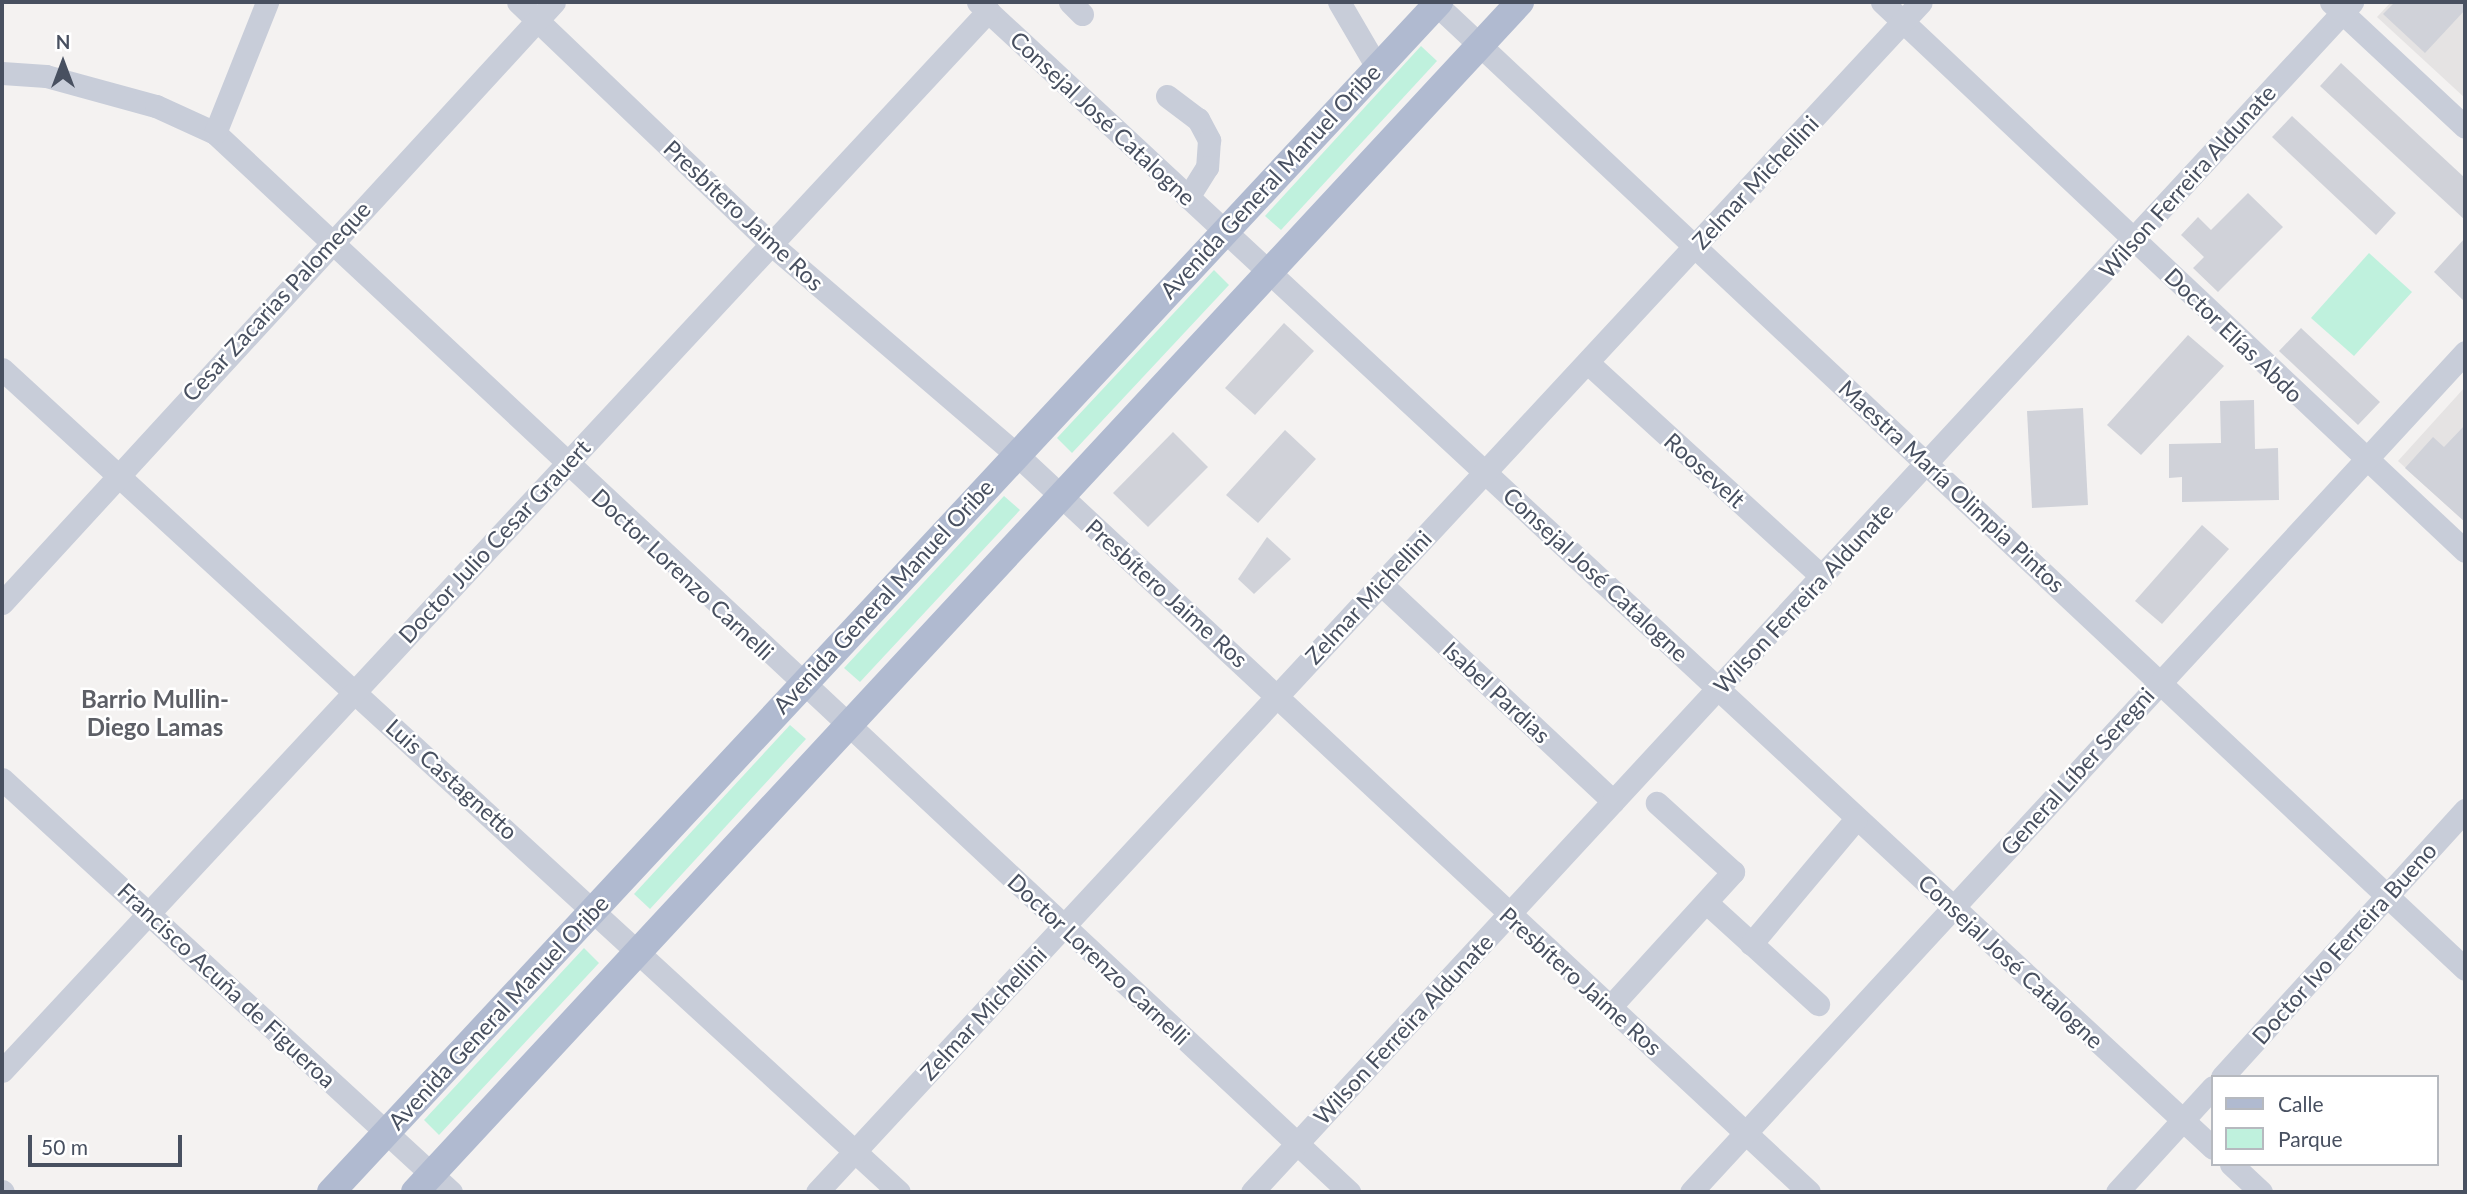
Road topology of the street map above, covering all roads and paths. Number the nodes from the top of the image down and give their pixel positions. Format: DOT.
graph roads {
  1 [pos="267,2"];
  2 [pos="518,2"];
  3 [pos="554,2"];
  4 [pos="1339,2"];
  5 [pos="1520,2"];
  6 [pos="1882,2"];
  7 [pos="1921,2"];
  8 [pos="1437,3"];
  9 [pos="2342,5"];
  10 [pos="983,6"];
  11 [pos="537,20"];
  12 [pos="1903,20"];
  13 [pos="1480,46"];
  14 [pos="1377,67"];
  15 [pos="2,73"];
  16 [pos="1167,96"];
  17 [pos="2465,127"];
  18 [pos="215,133"];
  19 [pos="1188,198"];
  20 [pos="1222,230"];
  21 [pos="2135,239"];
  22 [pos="331,242"];
  23 [pos="772,245"];
  24 [pos="1695,247"];
  25 [pos="1270,272"];
  26 [pos="2465,352"];
  27 [pos="1588,363"];
  28 [pos="2,369"];
  29 [pos="1016,454"];
  30 [pos="2364,462"];
  31 [pos="1928,463"];
  32 [pos="565,465"];
  33 [pos="1485,471"];
  34 [pos="117,473"];
  35 [pos="1062,498"];
  36 [pos="2465,551"];
  37 [pos="1822,576"];
  38 [pos="1381,584"];
  39 [pos="2,603"];
  40 [pos="2160,681"];
  41 [pos="801,684"];
  42 [pos="1719,689"];
  43 [pos="354,691"];
  44 [pos="1277,693"];
  45 [pos="849,725"];
  46 [pos="2,779"];
  47 [pos="1613,801"];
  48 [pos="1657,803"];
  49 [pos="2465,810"];
  50 [pos="1856,819"];
  51 [pos="2385,897"];
  52 [pos="1707,904"];
  53 [pos="1954,907"];
  54 [pos="593,908"];
  55 [pos="149,913"];
  56 [pos="1510,916"];
  57 [pos="1064,926"];
  58 [pos="1751,944"];
  59 [pos="639,951"];
  60 [pos="2465,969"];
  61 [pos="1818,1004"];
  62 [pos="1610,1007"];
  63 [pos="2,1072"];
  64 [pos="2224,1075"];
  65 [pos="2212,1088"];
  66 [pos="2183,1120"];
  67 [pos="387,1132"];
  68 [pos="1745,1133"];
  69 [pos="1296,1143"];
  70 [pos="2212,1147"];
  71 [pos="855,1151"];
  72 [pos="2233,1166"];
  73 [pos="432,1186"];
  74 [pos="331,1192"];
  75 [pos="817,1192"];
  76 [pos="899,1192"];
  77 [pos="1252,1192"];
  78 [pos="1349,1192"];
  79 [pos="1690,1192"];
  80 [pos="1810,1192"];
  81 [pos="2117,1192"];
  82 [pos="2261,1192"];
  1 -- 18 [label="street"];
  2 -- 11 [label="street, Presbítero Jaime Ros"];
  3 -- 11 [label="street, Cesar Zacarias Palomeque"];
  4 -- 14 [label="street"];
  5 -- 13 [label="main road"];
  6 -- 12 [label="street, Doctor Elías Abdo"];
  7 -- 12 [label="street, Zelmar Michellini"];
  8 -- 13 [label="street, Maestra María Olimpia Pintos"];
  8 -- 14 [label="main road, Avenida General Manuel Oribe"];
  9 -- 17 [label="street"];
  9 -- 21 [label="street, Wilson Ferreira Aldunate"];
  10 -- 19 [label="street, Consejal José Catalogne"];
  10 -- 23 [label="street, Doctor Julio Cesar Grauert"];
  11 -- 22 [label="street, Cesar Zacarias Palomeque"];
  11 -- 23 [label="street, Presbítero Jaime Ros"];
  12 -- 21 [label="street, Doctor Elías Abdo"];
  12 -- 24 [label="street, Zelmar Michellini"];
  13 -- 24 [label="street, Maestra María Olimpia Pintos"];
  13 -- 25 [label="main road"];
  14 -- 20 [label="main road, Avenida General Manuel Oribe"];
  15 -- 18 [label="street, Doctor Lorenzo Carnelli"];
  16 -- 19 [label="street"];
  18 -- 22 [label="street, Doctor Lorenzo Carnelli"];
  19 -- 20 [label="street, Consejal José Catalogne"];
  20 -- 25 [label="street, Consejal José Catalogne"];
  20 -- 29 [label="main road, Avenida General Manuel Oribe"];
  21 -- 30 [label="street, Doctor Elías Abdo"];
  21 -- 31 [label="street, Wilson Ferreira Aldunate"];
  22 -- 32 [label="street, Doctor Lorenzo Carnelli"];
  22 -- 34 [label="street, Cesar Zacarias Palomeque"];
  23 -- 29 [label="street, Presbítero Jaime Ros"];
  23 -- 32 [label="street, Doctor Julio Cesar Grauert"];
  24 -- 27 [label="street, Zelmar Michellini"];
  24 -- 31 [label="street, Maestra María Olimpia Pintos"];
  25 -- 33 [label="street, Consejal José Catalogne"];
  25 -- 35 [label="main road"];
  26 -- 30 [label="street, General Líber Seregni"];
  27 -- 33 [label="street, Zelmar Michellini"];
  27 -- 37 [label="street, Roosevelt"];
  28 -- 34 [label="street, Luis Castagnetto"];
  29 -- 35 [label="street, Presbítero Jaime Ros"];
  29 -- 41 [label="main road, Avenida General Manuel Oribe"];
  30 -- 36 [label="street, Doctor Elías Abdo"];
  30 -- 40 [label="street, General Líber Seregni"];
  31 -- 37 [label="street, Wilson Ferreira Aldunate"];
  31 -- 40 [label="street, Maestra María Olimpia Pintos"];
  32 -- 41 [label="street, Doctor Lorenzo Carnelli"];
  32 -- 43 [label="street, Doctor Julio Cesar Grauert"];
  33 -- 38 [label="street, Zelmar Michellini"];
  33 -- 42 [label="street, Consejal José Catalogne"];
  34 -- 39 [label="street, Cesar Zacarias Palomeque"];
  34 -- 43 [label="street, Luis Castagnetto"];
  35 -- 44 [label="street, Presbítero Jaime Ros"];
  35 -- 45 [label="main road"];
  37 -- 42 [label="street, Wilson Ferreira Aldunate"];
  38 -- 44 [label="street, Zelmar Michellini"];
  38 -- 47 [label="street, Isabel Pardias"];
  40 -- 51 [label="street, Maestra María Olimpia Pintos"];
  40 -- 53 [label="street, General Líber Seregni"];
  41 -- 45 [label="street, Doctor Lorenzo Carnelli"];
  41 -- 54 [label="main road, Avenida General Manuel Oribe"];
  42 -- 47 [label="street, Wilson Ferreira Aldunate"];
  42 -- 50 [label="street, Consejal José Catalogne"];
  43 -- 54 [label="street, Luis Castagnetto"];
  43 -- 55 [label="street, Doctor Julio Cesar Grauert"];
  44 -- 56 [label="street, Presbítero Jaime Ros"];
  44 -- 57 [label="street, Zelmar Michellini"];
  45 -- 57 [label="street, Doctor Lorenzo Carnelli"];
  45 -- 59 [label="main road"];
  46 -- 55 [label="street, Francisco Acuña de Figueroa"];
  47 -- 56 [label="street, Wilson Ferreira Aldunate"];
  48 -- 52 [label="street"];
  49 -- 51 [label="street, Doctor Ivo Ferreira Bueno"];
  50 -- 53 [label="street, Consejal José Catalogne"];
  50 -- 58 [label="street"];
  51 -- 60 [label="street, Maestra María Olimpia Pintos"];
  51 -- 64 [label="street, Doctor Ivo Ferreira Bueno"];
  52 -- 58 [label="street"];
  52 -- 62 [label="street"];
  53 -- 66 [label="street, Consejal José Catalogne"];
  53 -- 68 [label="street, General Líber Seregni"];
  54 -- 59 [label="street, Luis Castagnetto"];
  54 -- 67 [label="main road, Avenida General Manuel Oribe"];
  55 -- 63 [label="street, Doctor Julio Cesar Grauert"];
  55 -- 67 [label="street, Francisco Acuña de Figueroa"];
  56 -- 62 [label="street, Presbítero Jaime Ros"];
  56 -- 69 [label="street, Wilson Ferreira Aldunate"];
  57 -- 69 [label="street, Doctor Lorenzo Carnelli"];
  57 -- 71 [label="street, Zelmar Michellini"];
  58 -- 61 [label="street"];
  59 -- 71 [label="street, Luis Castagnetto"];
  59 -- 73 [label="main road"];
  62 -- 68 [label="street, Presbítero Jaime Ros"];
  65 -- 66 [label="street"];
  66 -- 70 [label="street, Consejal José Catalogne"];
  66 -- 81 [label="street"];
  67 -- 73 [label="street, Francisco Acuña de Figueroa"];
  67 -- 74 [label="main road, Avenida General Manuel Oribe"];
  68 -- 79 [label="street, General Líber Seregni"];
  68 -- 80 [label="street, Presbítero Jaime Ros"];
  69 -- 77 [label="street, Wilson Ferreira Aldunate"];
  69 -- 78 [label="street, Doctor Lorenzo Carnelli"];
  71 -- 75 [label="street, Zelmar Michellini"];
  71 -- 76 [label="street, Luis Castagnetto"];
  72 -- 82 [label="street"];
}
